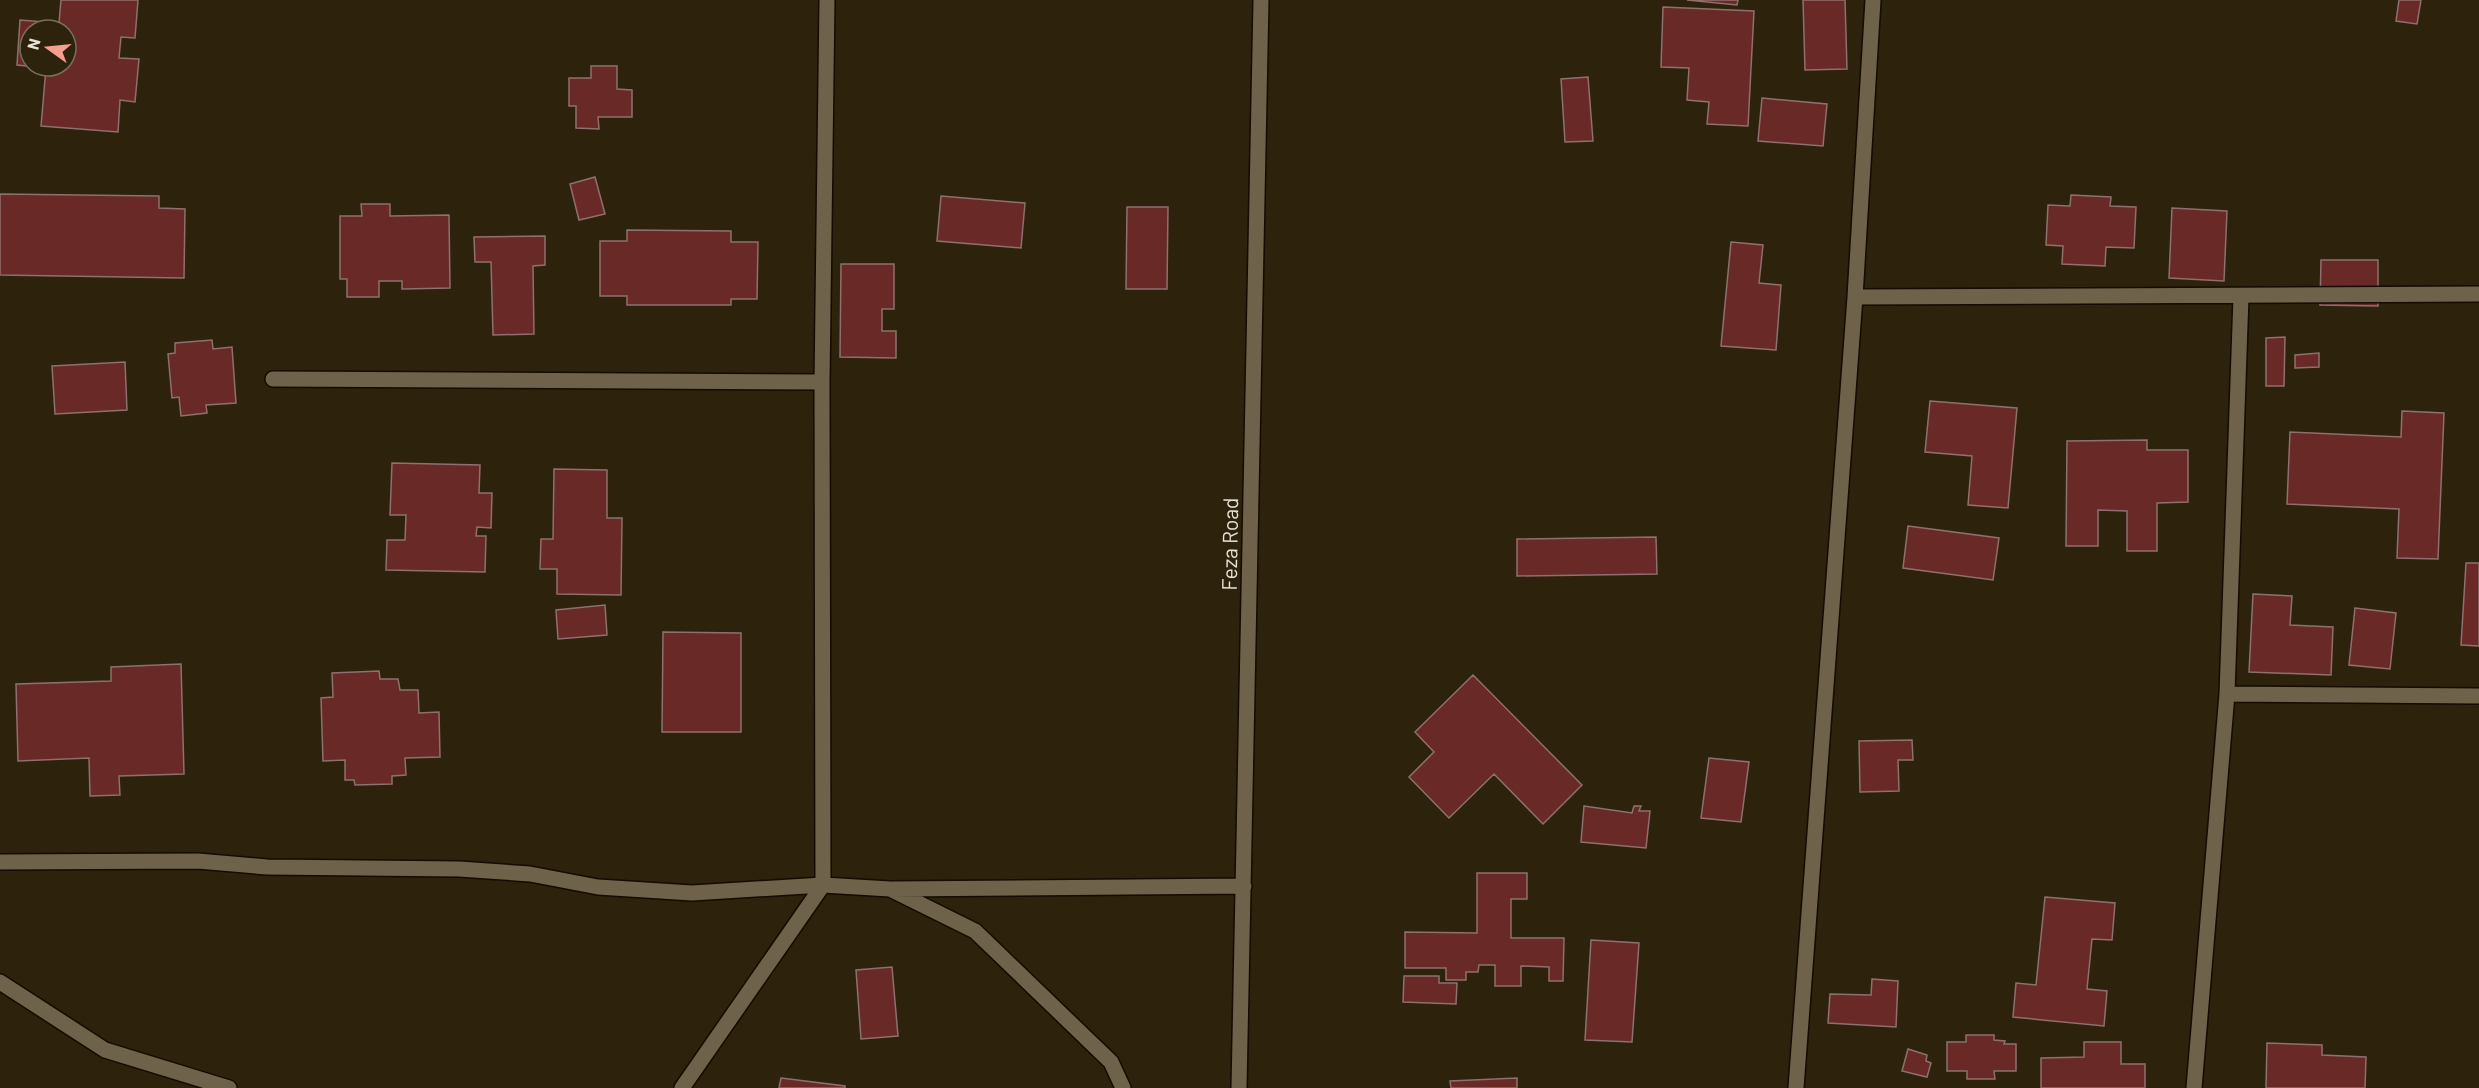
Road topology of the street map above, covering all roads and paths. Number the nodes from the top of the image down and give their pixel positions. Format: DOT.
graph roads {
  1 [pos="826,0"];
  2 [pos="1261,0"];
  3 [pos="1873,0"];
  4 [pos="2479,294"];
  5 [pos="1855,297"];
  6 [pos="2241,297"];
  7 [pos="273,379"];
  8 [pos="822,382"];
  9 [pos="2227,694"];
  10 [pos="2479,696"];
  11 [pos="0,862"];
  12 [pos="823,885"];
  13 [pos="1244,886"];
  14 [pos="890,889"];
  15 [pos="0,982"];
  16 [pos="229,1088"];
  17 [pos="682,1088"];
  18 [pos="1124,1088"];
  19 [pos="1239,1088"];
  20 [pos="1796,1088"];
  21 [pos="2194,1088"];
  1 -- 8 [label="street"];
  2 -- 13 [label="street, Feza Road"];
  3 -- 5 [label="street"];
  4 -- 6 [label="street"];
  5 -- 6 [label="street"];
  5 -- 20 [label="street"];
  6 -- 9 [label="street"];
  7 -- 8 [label="street"];
  8 -- 12 [label="street"];
  9 -- 10 [label="street"];
  9 -- 21 [label="street"];
  11 -- 12 [label="street"];
  12 -- 14 [label="street"];
  12 -- 17 [label="street"];
  13 -- 14 [label="street"];
  13 -- 19 [label="street, Feza Road"];
  14 -- 18 [label="street"];
  15 -- 16 [label="street"];
}
